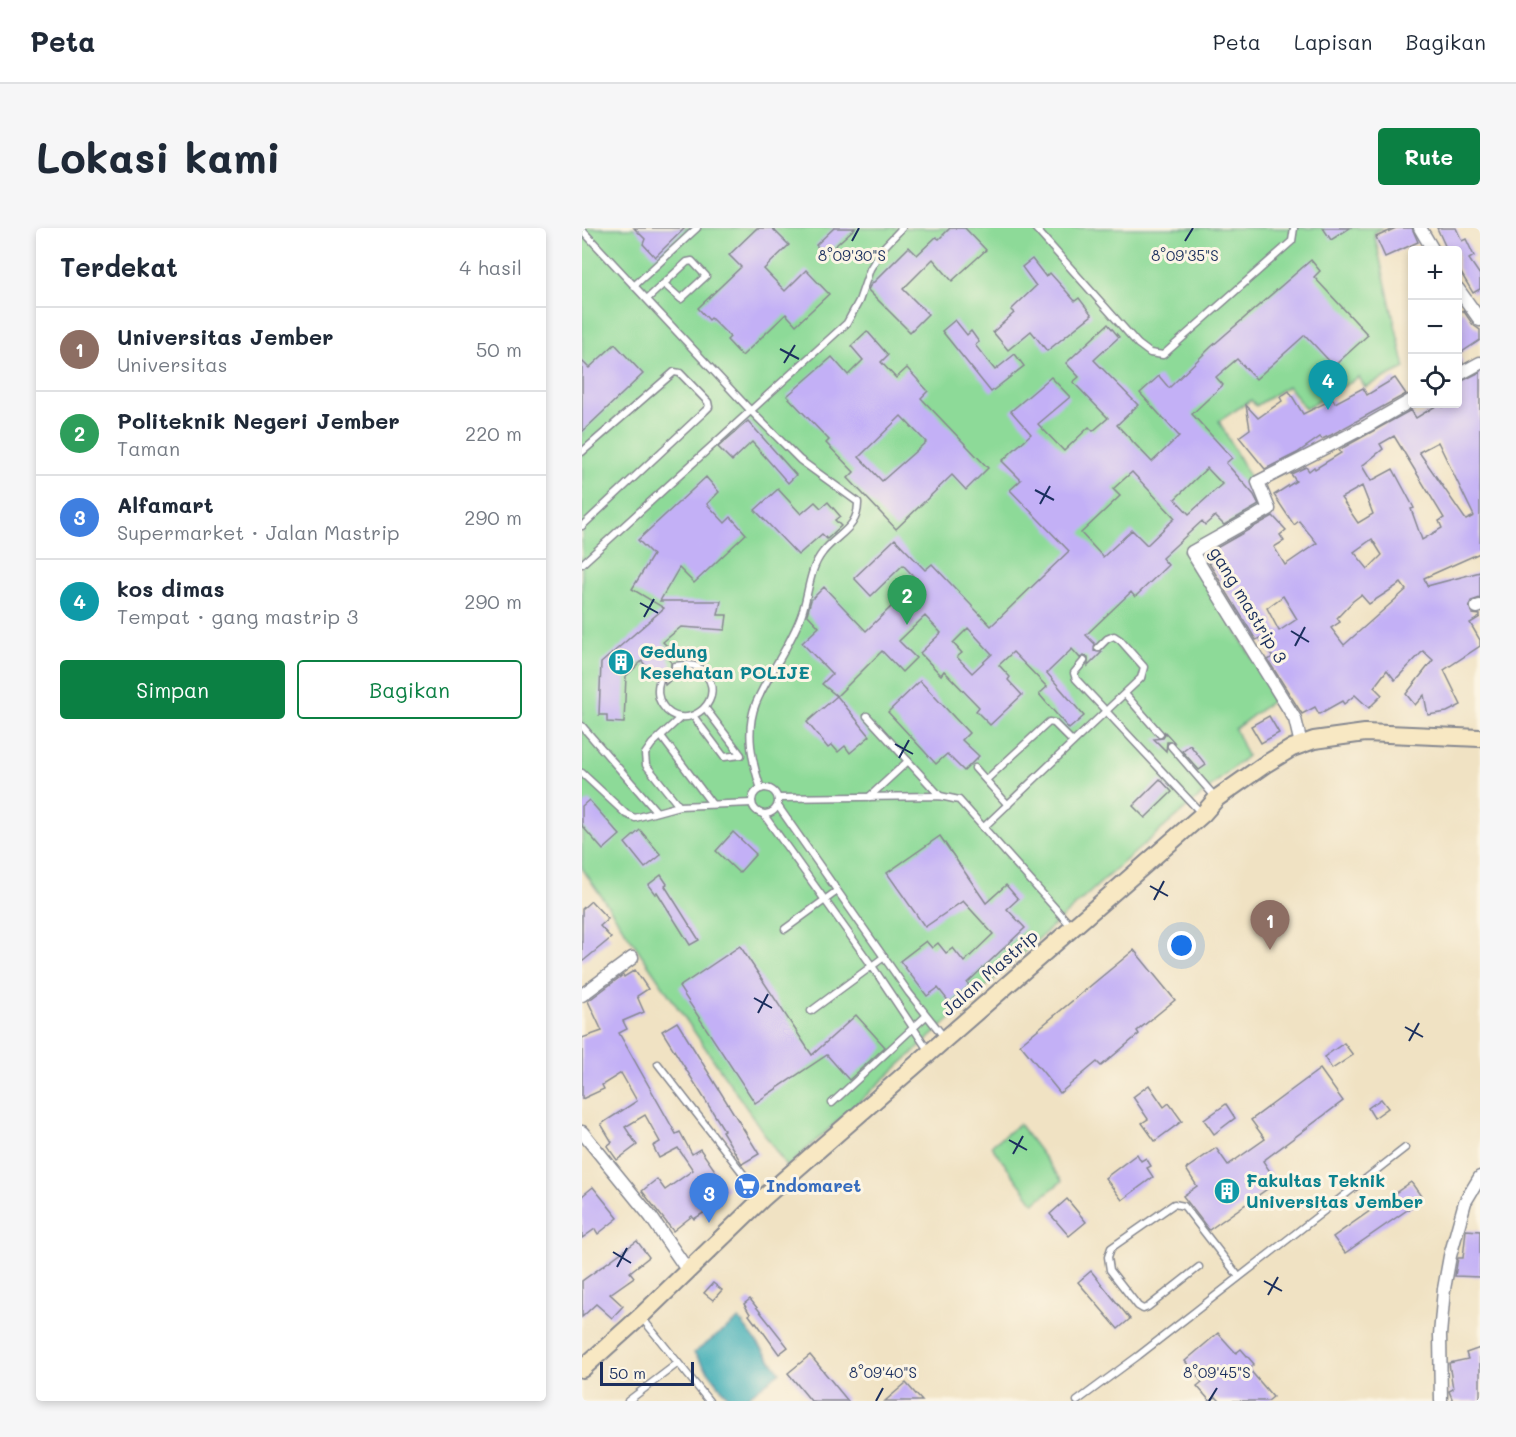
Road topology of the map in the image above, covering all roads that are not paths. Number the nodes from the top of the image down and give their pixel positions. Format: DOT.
graph roads {
  1 [pos="697,228"];
  2 [pos="902,228"];
  3 [pos="1035,228"];
  4 [pos="1294,228"];
  5 [pos="1420,228"];
  6 [pos="582,230"];
  7 [pos="1431,246"];
  8 [pos="664,284"];
  9 [pos="634,285"];
  10 [pos="1462,295"];
  11 [pos="647,299"];
  12 [pos="1480,320"];
  13 [pos="1480,363"];
  14 [pos="1462,373"];
  15 [pos="1408,403"];
  16 [pos="750,410"];
  17 [pos="582,452"];
  18 [pos="582,526"];
  19 [pos="582,564"];
  20 [pos="1098,648"];
  21 [pos="1084,661"];
  22 [pos="675,666"];
  23 [pos="660,679"];
  24 [pos="1125,694"];
  25 [pos="705,709"];
  26 [pos="1106,711"];
  27 [pos="867,716"];
  28 [pos="694,717"];
  29 [pos="680,718"];
  30 [pos="582,726"];
  31 [pos="1160,734"];
  32 [pos="661,736"];
  33 [pos="1480,738"];
  34 [pos="1073,742"];
  35 [pos="1301,744"];
  36 [pos="1171,747"];
  37 [pos="741,754"];
  38 [pos="908,761"];
  39 [pos="753,763"];
  40 [pos="975,768"];
  41 [pos="582,773"];
  42 [pos="986,780"];
  43 [pos="761,789"];
  44 [pos="940,796"];
  45 [pos="869,797"];
  46 [pos="778,798"];
  47 [pos="1217,798"];
  48 [pos="752,803"];
  49 [pos="712,804"];
  50 [pos="679,806"];
  51 [pos="778,806"];
  52 [pos="1008,806"];
  53 [pos="656,811"];
  54 [pos="764,814"];
  55 [pos="1203,814"];
  56 [pos="983,828"];
  57 [pos="837,891"];
  58 [pos="824,900"];
  59 [pos="1072,927"];
  60 [pos="785,929"];
  61 [pos="884,957"];
  62 [pos="632,958"];
  63 [pos="872,966"];
  64 [pos="582,995"];
  65 [pos="811,1011"];
  66 [pos="926,1016"];
  67 [pos="912,1027"];
  68 [pos="945,1039"];
  69 [pos="929,1052"];
  70 [pos="658,1064"];
  71 [pos="831,1103"];
  72 [pos="584,1139"];
  73 [pos="1405,1148"];
  74 [pos="1480,1177"];
  75 [pos="762,1199"];
  76 [pos="1199,1267"];
  77 [pos="688,1271"];
  78 [pos="1239,1277"];
  79 [pos="641,1316"];
  80 [pos="678,1363"];
  81 [pos="582,1369"];
  82 [pos="628,1401"];
  83 [pos="709,1401"];
  84 [pos="1077,1401"];
  85 [pos="1441,1401"];
  1 -- 9 [label="lane"];
  2 -- 16 [label="lane"];
  3 -- 4 [label="lane"];
  5 -- 7 [label="street"];
  6 -- 9 [label="lane"];
  8 -- 8 [label="lane"];
  8 -- 11 [label="lane"];
  9 -- 11 [label="lane"];
  10 -- 12 [label="street"];
  11 -- 16 [label="lane"];
  13 -- 14 [label="street"];
  15 -- 35 [label="street, gang mastrip 3"];
  16 -- 19 [label="lane"];
  16 -- 39 [label="lane"];
  17 -- 18 [label="lane"];
  20 -- 24 [label="lane"];
  21 -- 26 [label="lane"];
  22 -- 25 [label="lane"];
  23 -- 29 [label="lane"];
  24 -- 26 [label="lane"];
  24 -- 31 [label="lane"];
  25 -- 28 [label="lane"];
  25 -- 37 [label="lane"];
  26 -- 34 [label="lane"];
  26 -- 55 [label="lane"];
  27 -- 38 [label="lane"];
  28 -- 29 [label="lane"];
  28 -- 37 [label="lane"];
  29 -- 32 [label="lane"];
  30 -- 53 [label="lane"];
  32 -- 49 [label="lane"];
  32 -- 50 [label="lane"];
  33 -- 35 [label="main road, Jalan Mastrip"];
  34 -- 42 [label="lane"];
  34 -- 52 [label="lane"];
  35 -- 47 [label="main road, Jalan Mastrip"];
  36 -- 47 [label="lane"];
  37 -- 39 [label="lane"];
  38 -- 44 [label="lane"];
  38 -- 45 [label="lane"];
  39 -- 43 [label="lane"];
  40 -- 42 [label="lane"];
  41 -- 53 [label="lane"];
  42 -- 52 [label="lane"];
  43 -- 46 [label="lane"];
  43 -- 48 [label="lane"];
  44 -- 45 [label="lane"];
  44 -- 56 [label="lane"];
  45 -- 46 [label="lane"];
  46 -- 51 [label="lane"];
  47 -- 55 [label="main road, Jalan Mastrip"];
  48 -- 49 [label="lane"];
  48 -- 54 [label="lane"];
  49 -- 50 [label="lane"];
  50 -- 53 [label="lane"];
  51 -- 54 [label="lane"];
  51 -- 57 [label="lane"];
  52 -- 56 [label="lane"];
  54 -- 58 [label="lane"];
  55 -- 59 [label="main road, Jalan Mastrip"];
  56 -- 59 [label="lane"];
  57 -- 58 [label="lane"];
  57 -- 61 [label="lane"];
  58 -- 60 [label="lane"];
  58 -- 63 [label="lane"];
  59 -- 68 [label="main road, Jalan Mastrip"];
  61 -- 63 [label="lane"];
  61 -- 66 [label="lane"];
  62 -- 64 [label="street"];
  63 -- 65 [label="lane"];
  63 -- 67 [label="lane"];
  66 -- 67 [label="lane"];
  66 -- 68 [label="lane"];
  67 -- 69 [label="lane"];
  67 -- 71 [label="lane"];
  68 -- 69 [label="main road, Jalan Mastrip"];
  69 -- 75 [label="main road, Jalan Mastrip"];
  70 -- 75 [label="lane"];
  72 -- 77 [label="street"];
  73 -- 78 [label="lane"];
  74 -- 85 [label="street"];
  75 -- 77 [label="main road, Jalan Mastrip"];
  76 -- 78 [label="lane"];
  77 -- 79 [label="main road, Jalan Mastrip"];
  78 -- 84 [label="lane"];
  79 -- 80 [label="lane"];
  79 -- 81 [label="main road, Jalan Mastrip"];
  80 -- 82 [label="lane"];
  80 -- 83 [label="lane"];
}
